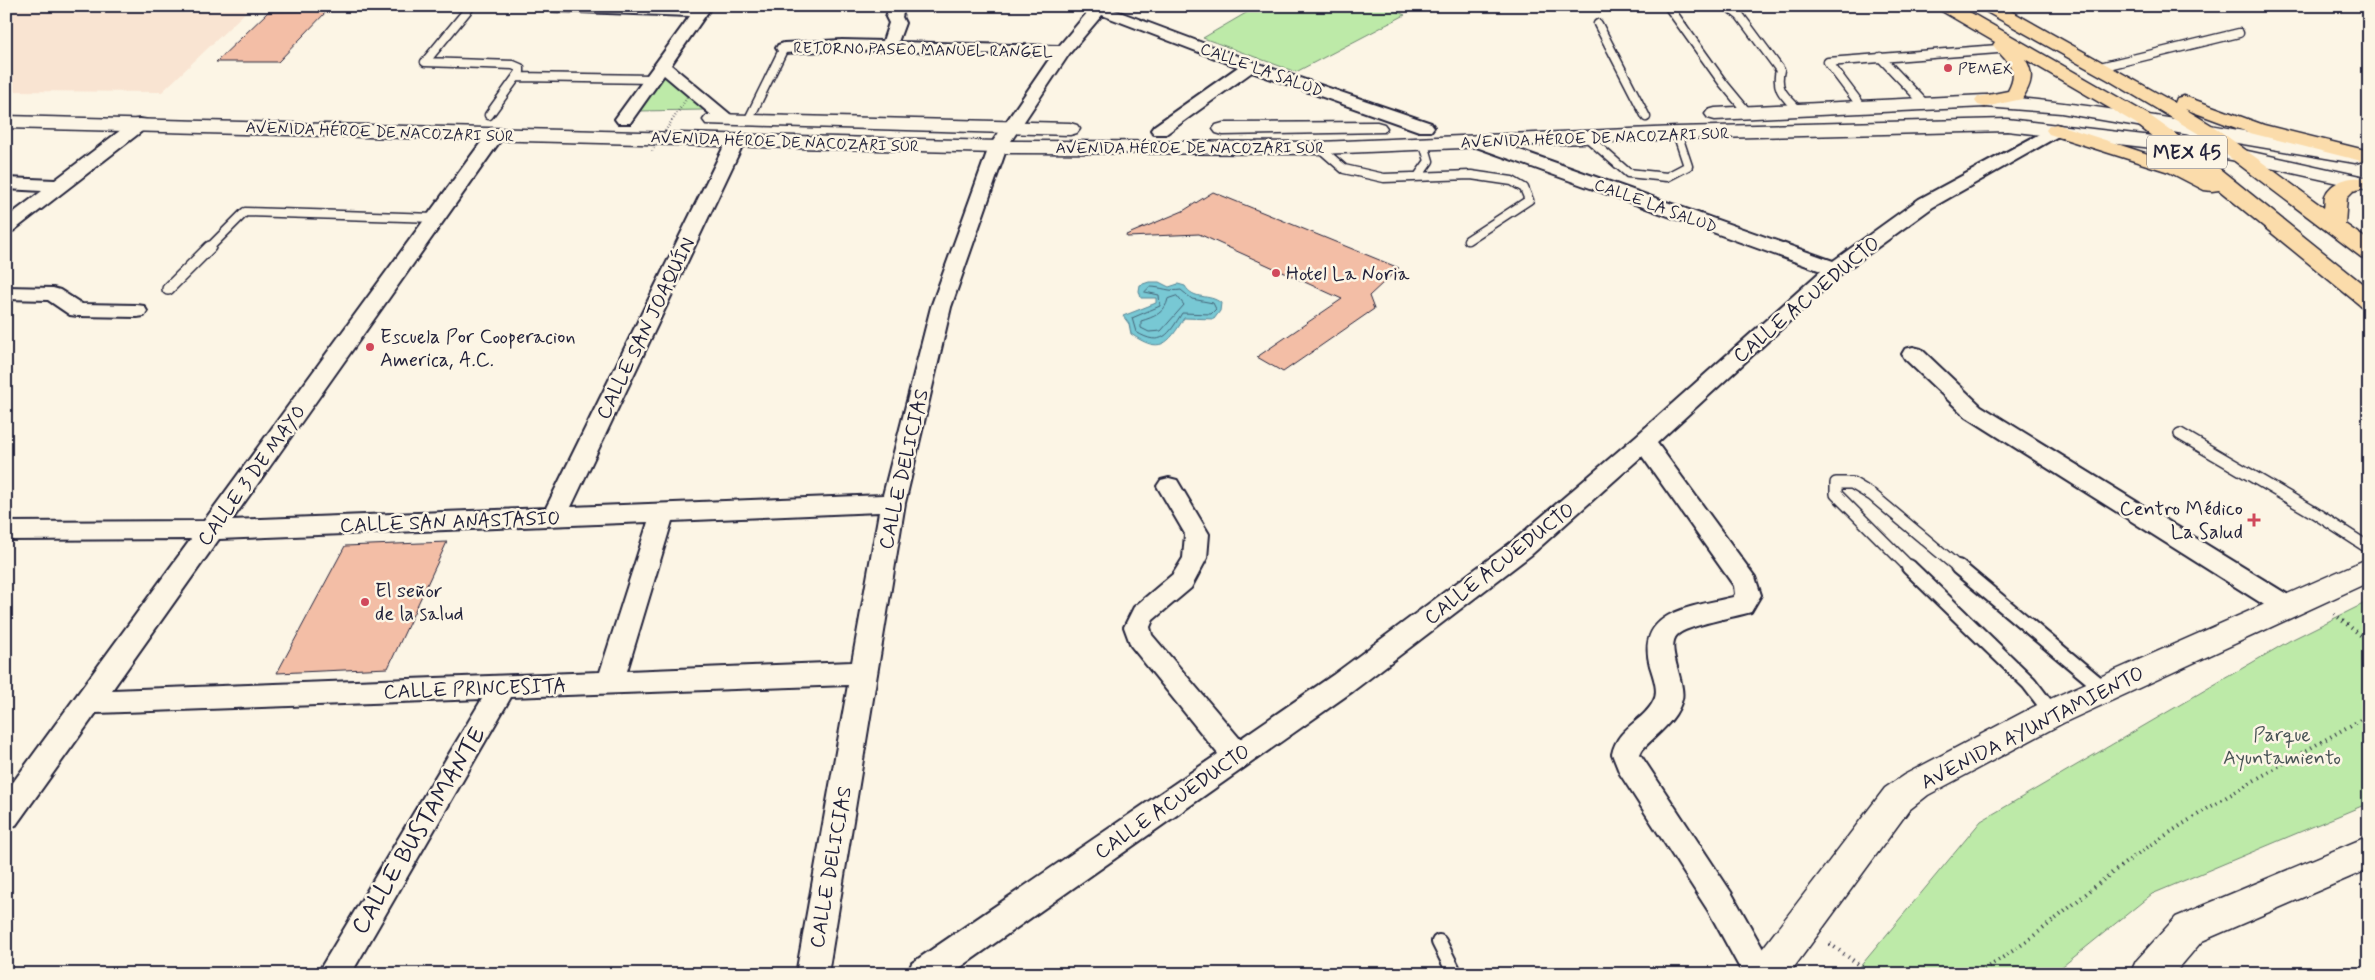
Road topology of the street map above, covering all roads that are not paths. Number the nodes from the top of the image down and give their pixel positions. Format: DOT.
graph roads {
  1 [pos="471,6"];
  2 [pos="552,6"];
  3 [pos="898,6"];
  4 [pos="1668,6"];
  5 [pos="1727,6"];
  6 [pos="1946,6"];
  7 [pos="1989,6"];
  8 [pos="1101,8"];
  9 [pos="703,9"];
  10 [pos="1598,24"];
  11 [pos="2239,33"];
  12 [pos="889,46"];
  13 [pos="784,48"];
  14 [pos="2011,48"];
  15 [pos="1063,51"];
  16 [pos="1880,57"];
  17 [pos="1250,66"];
  18 [pos="2108,72"];
  19 [pos="658,73"];
  20 [pos="517,77"];
  21 [pos="1986,102"];
  22 [pos="6,103"];
  23 [pos="46,104"];
  24 [pos="1925,104"];
  25 [pos="1862,107"];
  26 [pos="1798,110"];
  27 [pos="139,112"];
  28 [pos="1747,112"];
  29 [pos="1646,117"];
  30 [pos="624,119"];
  31 [pos="2142,119"];
  32 [pos="490,120"];
  33 [pos="690,120"];
  34 [pos="728,120"];
  35 [pos="748,121"];
  36 [pos="6,122"];
  37 [pos="1160,130"];
  38 [pos="2056,130"];
  39 [pos="2206,130"];
  40 [pos="1677,133"];
  41 [pos="1425,136"];
  42 [pos="1004,138"];
  43 [pos="1588,138"];
  44 [pos="736,140"];
  45 [pos="1477,142"];
  46 [pos="2178,145"];
  47 [pos="1320,148"];
  48 [pos="2243,156"];
  49 [pos="2369,158"];
  50 [pos="1419,175"];
  51 [pos="6,183"];
  52 [pos="2364,183"];
  53 [pos="60,186"];
  54 [pos="2253,207"];
  55 [pos="435,218"];
  56 [pos="2334,225"];
  57 [pos="6,227"];
  58 [pos="1468,240"];
  59 [pos="2369,252"];
  60 [pos="1834,270"];
  61 [pos="168,290"];
  62 [pos="6,293"];
  63 [pos="2369,301"];
  64 [pos="137,311"];
  65 [pos="1913,354"];
  66 [pos="2180,434"];
  67 [pos="1644,442"];
  68 [pos="1168,486"];
  69 [pos="893,503"];
  70 [pos="663,512"];
  71 [pos="554,517"];
  72 [pos="211,530"];
  73 [pos="6,531"];
  74 [pos="2369,548"];
  75 [pos="2369,569"];
  76 [pos="2298,600"];
  77 [pos="862,673"];
  78 [pos="610,682"];
  79 [pos="503,686"];
  80 [pos="2103,688"];
  81 [pos="88,702"];
  82 [pos="2052,713"];
  83 [pos="1237,756"];
  84 [pos="6,816"];
  85 [pos="2369,852"];
  86 [pos="1438,942"];
  87 [pos="333,974"];
  88 [pos="812,974"];
  89 [pos="923,974"];
  90 [pos="1455,974"];
  91 [pos="1762,974"];
  92 [pos="1766,974"];
  93 [pos="2149,974"];
  1 -- 20 [label="lane"];
  2 -- 9 [label="street"];
  3 -- 12 [label="street"];
  4 -- 28 [label="lane"];
  5 -- 26 [label="lane"];
  6 -- 14 [label="main road, MEX 45"];
  7 -- 18 [label="main road, MEX 45"];
  8 -- 15 [label="street, CALLE DELICIAS"];
  8 -- 17 [label="street, CALLE LA SALUD"];
  9 -- 19 [label="street"];
  10 -- 29 [label="lane"];
  11 -- 18 [label="lane"];
  12 -- 13 [label="street, RETORNO PASEO MANUEL RANGEL"];
  12 -- 15 [label="street, RETORNO PASEO MANUEL RANGEL"];
  13 -- 35 [label="lane"];
  14 -- 16 [label="lane"];
  14 -- 21 [label="main road"];
  14 -- 31 [label="main road, MEX 45"];
  15 -- 42 [label="street, CALLE DELICIAS"];
  16 -- 24 [label="lane"];
  16 -- 25 [label="lane"];
  17 -- 37 [label="street"];
  17 -- 41 [label="street, CALLE LA SALUD"];
  18 -- 39 [label="main road, MEX 45"];
  18 -- 49 [label="main road"];
  19 -- 20 [label="lane"];
  19 -- 30 [label="street"];
  19 -- 34 [label="street"];
  20 -- 32 [label="lane"];
  21 -- 24 [label="main road, AVENIDA HÉROE DE NACOZARI SUR"];
  21 -- 31 [label="main road, AVENIDA HÉROE DE NACOZARI SUR"];
  22 -- 23 [label="main road"];
  24 -- 25 [label="main road, AVENIDA HÉROE DE NACOZARI SUR"];
  25 -- 26 [label="main road, AVENIDA HÉROE DE NACOZARI SUR"];
  26 -- 28 [label="main road, AVENIDA HÉROE DE NACOZARI SUR"];
  27 -- 32 [label="main road, AVENIDA HÉROE DE NACOZARI SUR"];
  27 -- 36 [label="main road, AVENIDA HÉROE DE NACOZARI SUR"];
  27 -- 53 [label="street"];
  28 -- 29 [label="main road, AVENIDA HÉROE DE NACOZARI SUR"];
  29 -- 41 [label="main road, AVENIDA HÉROE DE NACOZARI SUR"];
  31 -- 39 [label="main road, AVENIDA HÉROE DE NACOZARI SUR"];
  31 -- 46 [label="main road, MEX 45"];
  32 -- 44 [label="main road, AVENIDA HÉROE DE NACOZARI SUR"];
  32 -- 55 [label="street, CALLE 3 DE MAYO"];
  33 -- 34 [label="main road, AVENIDA HÉROE DE NACOZARI SUR"];
  34 -- 35 [label="main road, AVENIDA HÉROE DE NACOZARI SUR"];
  35 -- 42 [label="main road, AVENIDA HÉROE DE NACOZARI SUR"];
  37 -- 41 [label="main road, AVENIDA HÉROE DE NACOZARI SUR"];
  37 -- 42 [label="main road, AVENIDA HÉROE DE NACOZARI SUR"];
  38 -- 40 [label="main road, AVENIDA HÉROE DE NACOZARI SUR"];
  38 -- 46 [label="main road, AVENIDA HÉROE DE NACOZARI SUR"];
  38 -- 54 [label="main road"];
  38 -- 60 [label="street, CALLE ACUEDUCTO"];
  39 -- 48 [label="main road, MEX 45"];
  39 -- 49 [label="main road, AVENIDA HÉROE DE NACOZARI SUR"];
  40 -- 43 [label="main road, AVENIDA HÉROE DE NACOZARI SUR"];
  40 -- 43 [label="lane"];
  41 -- 45 [label="main road, AVENIDA HÉROE DE NACOZARI SUR"];
  41 -- 47 [label="main road, AVENIDA HÉROE DE NACOZARI SUR"];
  41 -- 50 [label="lane"];
  42 -- 44 [label="main road, AVENIDA HÉROE DE NACOZARI SUR"];
  42 -- 47 [label="main road, AVENIDA HÉROE DE NACOZARI SUR"];
  42 -- 69 [label="street, CALLE DELICIAS"];
  43 -- 45 [label="main road, AVENIDA HÉROE DE NACOZARI SUR"];
  44 -- 71 [label="street, CALLE SAN JOAQUÍN"];
  45 -- 60 [label="street, CALLE LA SALUD"];
  46 -- 48 [label="main road, AVENIDA HÉROE DE NACOZARI SUR"];
  46 -- 54 [label="main road, MEX 45"];
  47 -- 50 [label="lane"];
  48 -- 52 [label="main road, AVENIDA HÉROE DE NACOZARI SUR"];
  48 -- 56 [label="main road, MEX 45"];
  50 -- 58 [label="lane"];
  51 -- 53 [label="street"];
  52 -- 56 [label="main road"];
  53 -- 57 [label="street"];
  54 -- 63 [label="main road, MEX 45"];
  55 -- 61 [label="lane"];
  55 -- 72 [label="street, CALLE 3 DE MAYO"];
  56 -- 59 [label="main road, MEX 45"];
  60 -- 67 [label="street, CALLE ACUEDUCTO"];
  62 -- 64 [label="street"];
  65 -- 76 [label="street"];
  66 -- 74 [label="lane"];
  67 -- 83 [label="street, CALLE ACUEDUCTO"];
  67 -- 91 [label="street"];
  68 -- 83 [label="street"];
  69 -- 70 [label="street, CALLE SAN ANASTASIO"];
  69 -- 77 [label="street, CALLE DELICIAS"];
  70 -- 71 [label="street, CALLE SAN ANASTASIO"];
  70 -- 78 [label="street"];
  71 -- 72 [label="street, CALLE SAN ANASTASIO"];
  72 -- 73 [label="street, CALLE SAN ANASTASIO"];
  72 -- 81 [label="street, CALLE 3 DE MAYO"];
  75 -- 76 [label="main road, AVENIDA AYUNTAMIENTO"];
  76 -- 80 [label="main road, AVENIDA AYUNTAMIENTO"];
  77 -- 78 [label="street, CALLE PRINCESITA"];
  77 -- 88 [label="street, CALLE DELICIAS"];
  78 -- 79 [label="street, CALLE PRINCESITA"];
  79 -- 81 [label="street, CALLE PRINCESITA"];
  79 -- 87 [label="street, CALLE BUSTAMANTE"];
  80 -- 82 [label="main road, AVENIDA AYUNTAMIENTO"];
  80 -- 82 [label="lane"];
  81 -- 84 [label="street, CALLE 3 DE MAYO"];
  82 -- 92 [label="main road, AVENIDA AYUNTAMIENTO"];
  83 -- 89 [label="street, CALLE ACUEDUCTO"];
  85 -- 93 [label="main road"];
  86 -- 90 [label="lane"];
}
